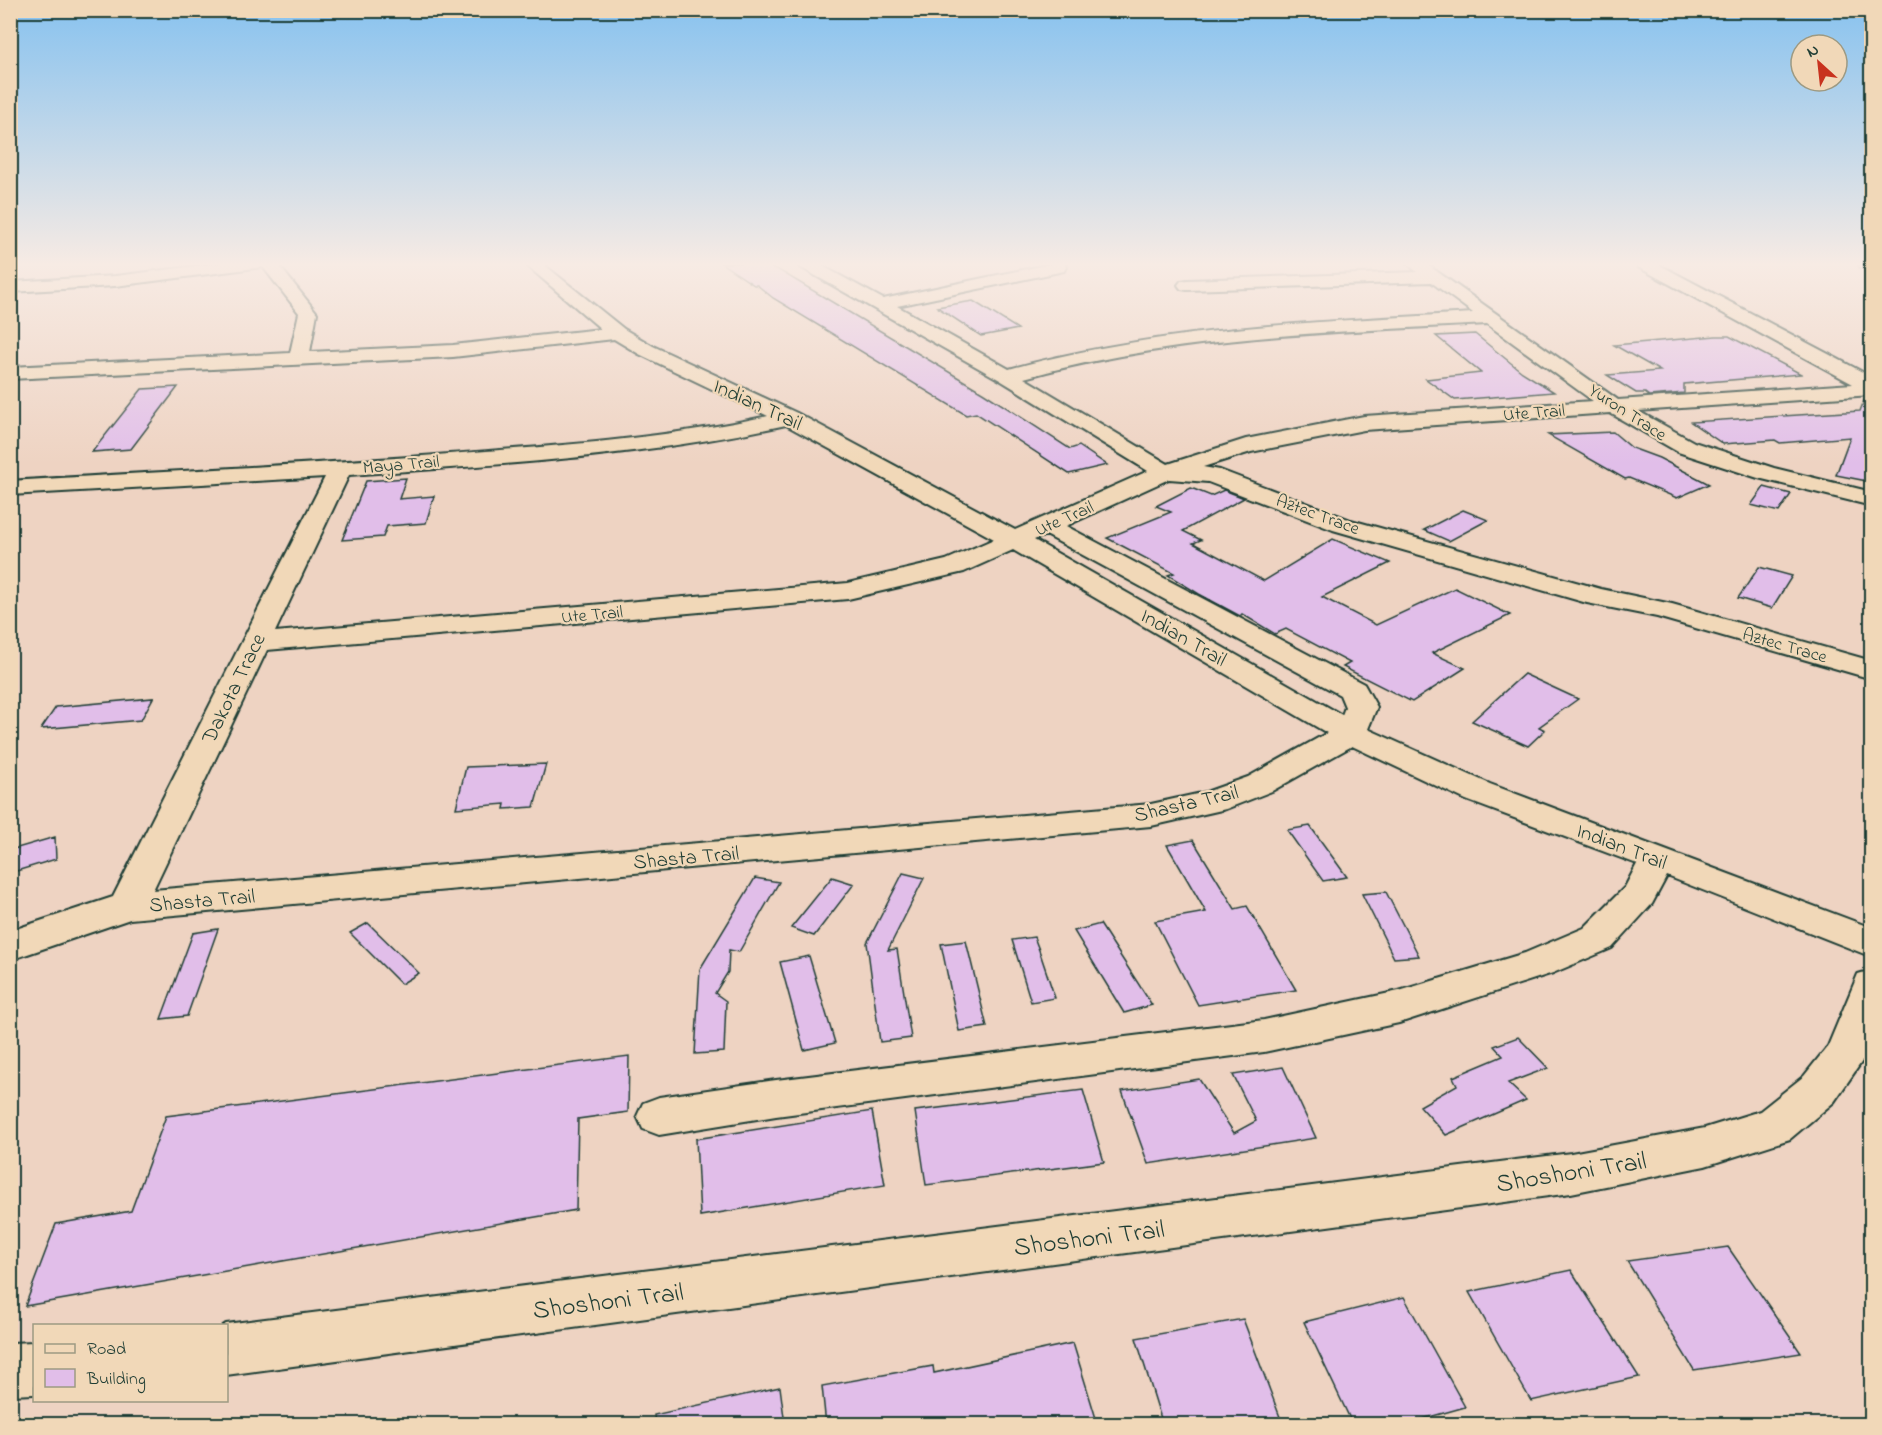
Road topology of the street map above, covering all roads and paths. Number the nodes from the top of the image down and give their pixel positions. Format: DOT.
graph roads {
  1 [pos="305,330"];
  2 [pos="613,330"];
  3 [pos="928,330"];
  4 [pos="1300,330"];
  5 [pos="1507,330"];
  6 [pos="1766,330"];
  7 [pos="617,333"];
  8 [pos="298,360"];
  9 [pos="10,373"];
  10 [pos="1007,376"];
  11 [pos="1872,388"];
  12 [pos="1615,407"];
  13 [pos="789,417"];
  14 [pos="340,469"];
  15 [pos="1166,472"];
  16 [pos="10,488"];
  17 [pos="1872,499"];
  18 [pos="1048,526"];
  19 [pos="1016,540"];
  20 [pos="255,642"];
  21 [pos="1872,670"];
  22 [pos="1350,733"];
  23 [pos="1658,859"];
  24 [pos="127,906"];
  25 [pos="1872,943"];
  26 [pos="10,946"];
  27 [pos="1872,985"];
  28 [pos="658,1116"];
  29 [pos="228,1350"];
  30 [pos="33,1368"];
  31 [pos="10,1369"];
  1 -- 8 [label="street"];
  2 -- 7 [label="street, Indian Trail"];
  3 -- 10 [label="street, Aztec Trace"];
  4 -- 10 [label="street"];
  5 -- 12 [label="street, Yuron Trace"];
  6 -- 11 [label="street"];
  7 -- 8 [label="street"];
  7 -- 13 [label="street, Indian Trail"];
  8 -- 9 [label="street"];
  10 -- 15 [label="street, Aztec Trace"];
  11 -- 12 [label="street, Ute Trail"];
  12 -- 15 [label="street, Ute Trail"];
  12 -- 17 [label="street, Yuron Trace"];
  13 -- 14 [label="street, Maya Trail"];
  13 -- 19 [label="street, Indian Trail"];
  14 -- 16 [label="street, Maya Trail"];
  14 -- 20 [label="street, Dakota Trace"];
  15 -- 18 [label="street, Ute Trail"];
  15 -- 21 [label="street, Aztec Trace"];
  18 -- 19 [label="street, Ute Trail"];
  18 -- 22 [label="street"];
  19 -- 20 [label="street, Ute Trail"];
  19 -- 22 [label="street, Indian Trail"];
  20 -- 24 [label="street, Dakota Trace"];
  22 -- 23 [label="street, Indian Trail"];
  22 -- 24 [label="street, Shasta Trail"];
  23 -- 25 [label="street, Indian Trail"];
  23 -- 28 [label="street"];
  24 -- 26 [label="street, Shasta Trail"];
  27 -- 29 [label="street, Shoshoni Trail"];
  30 -- 31 [label="street"];
}
